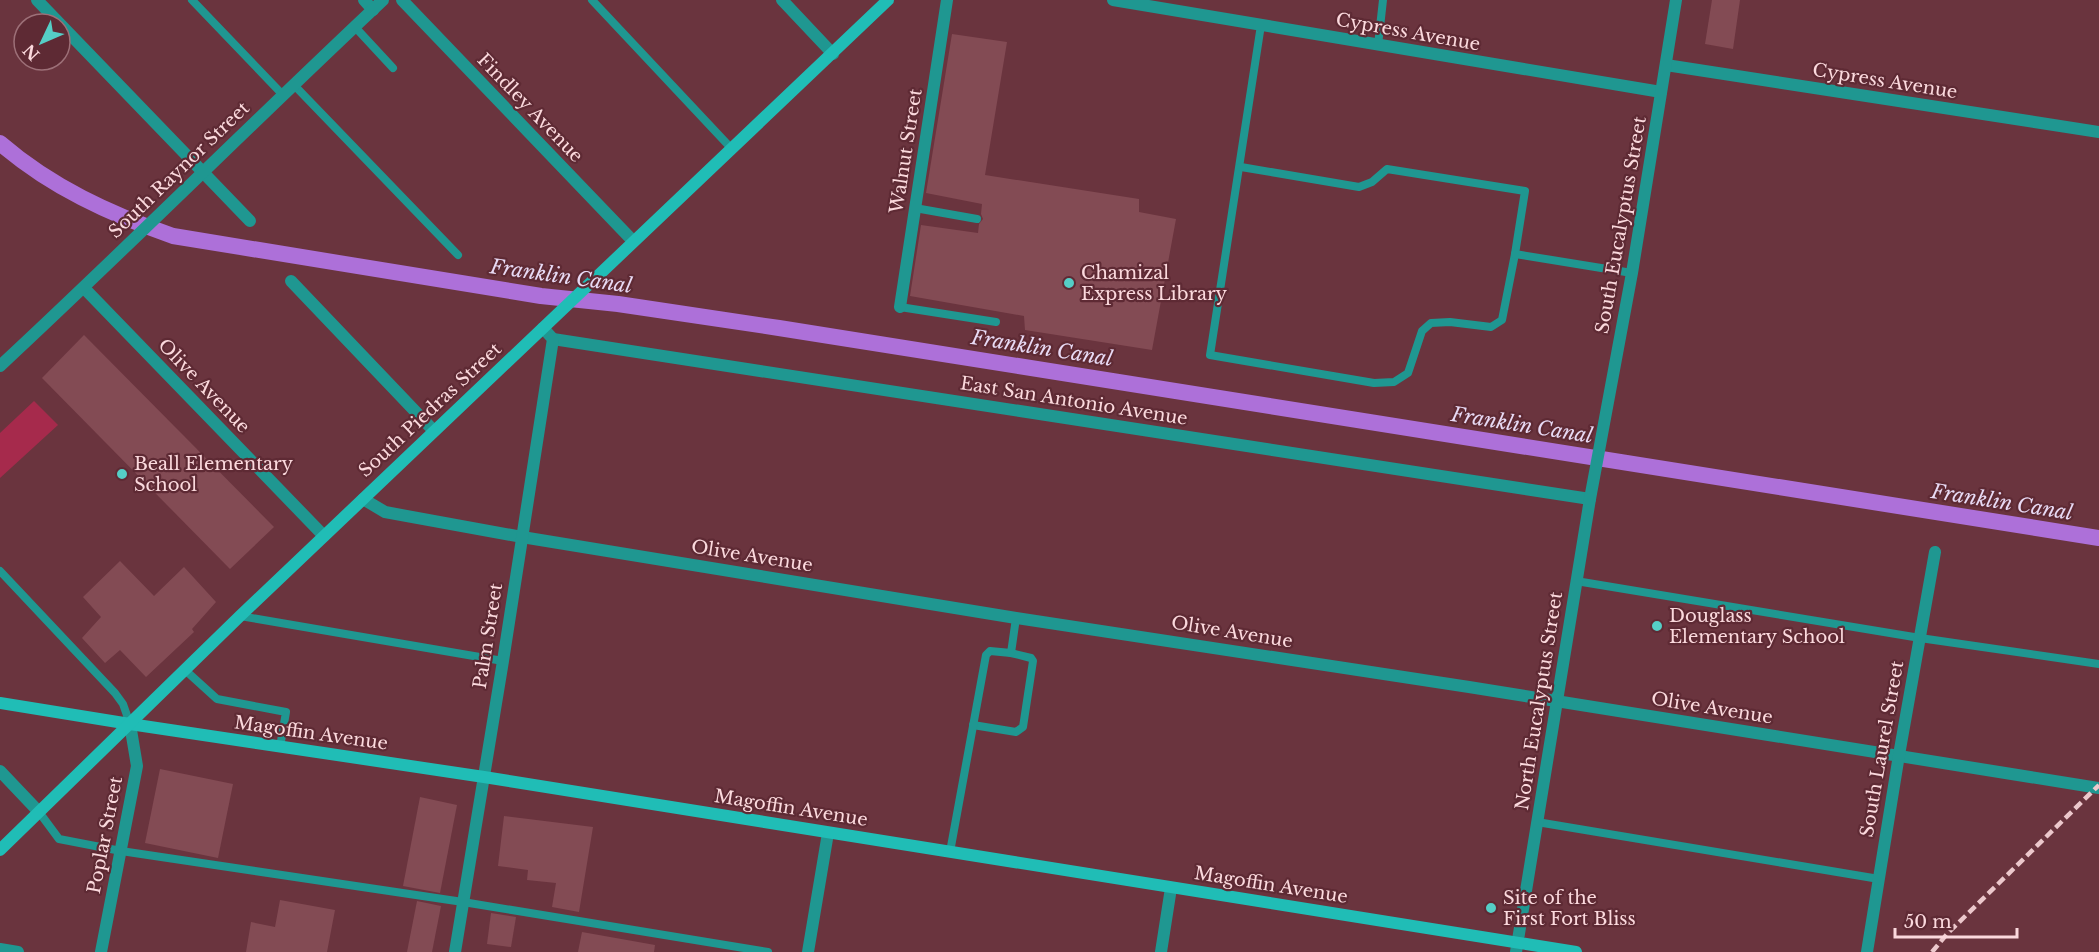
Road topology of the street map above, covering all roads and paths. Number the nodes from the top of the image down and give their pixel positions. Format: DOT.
graph roads {
  1 [pos="37,0"];
  2 [pos="192,0"];
  3 [pos="364,0"];
  4 [pos="383,0"];
  5 [pos="402,0"];
  6 [pos="592,0"];
  7 [pos="782,0"];
  8 [pos="888,0"];
  9 [pos="947,0"];
  10 [pos="1113,0"];
  11 [pos="1383,0"];
  12 [pos="1676,0"];
  13 [pos="373,10"];
  14 [pos="1261,26"];
  15 [pos="354,27"];
  16 [pos="1378,45"];
  17 [pos="833,54"];
  18 [pos="1666,64"];
  19 [pos="393,68"];
  20 [pos="294,85"];
  21 [pos="1661,92"];
  22 [pos="283,95"];
  23 [pos="2099,132"];
  24 [pos="731,148"];
  25 [pos="1241,167"];
  26 [pos="202,172"];
  27 [pos="915,208"];
  28 [pos="976,219"];
  29 [pos="250,221"];
  30 [pos="633,242"];
  31 [pos="1515,254"];
  32 [pos="458,255"];
  33 [pos="1632,273"];
  34 [pos="291,280"];
  35 [pos="84,288"];
  36 [pos="900,307"];
  37 [pos="996,322"];
  38 [pos="543,328"];
  39 [pos="553,339"];
  40 [pos="0,366"];
  41 [pos="434,431"];
  42 [pos="1598,456"];
  43 [pos="363,499"];
  44 [pos="1590,499"];
  45 [pos="324,536"];
  46 [pos="522,537"];
  47 [pos="1935,552"];
  48 [pos="0,571"];
  49 [pos="1576,581"];
  50 [pos="240,616"];
  51 [pos="1016,618"];
  52 [pos="1920,638"];
  53 [pos="1011,653"];
  54 [pos="503,661"];
  55 [pos="2099,664"];
  56 [pos="185,670"];
  57 [pos="1557,702"];
  58 [pos="0,703"];
  59 [pos="130,724"];
  60 [pos="973,725"];
  61 [pos="280,747"];
  62 [pos="1899,756"];
  63 [pos="0,771"];
  64 [pos="484,777"];
  65 [pos="2099,788"];
  66 [pos="39,812"];
  67 [pos="1537,822"];
  68 [pos="828,833"];
  69 [pos="0,850"];
  70 [pos="121,851"];
  71 [pos="950,852"];
  72 [pos="1879,879"];
  73 [pos="1171,888"];
  74 [pos="463,902"];
  75 [pos="1517,947"];
  76 [pos="0,949"];
  77 [pos="18,952"];
  78 [pos="101,952"];
  79 [pos="454,952"];
  80 [pos="768,952"];
  81 [pos="808,952"];
  82 [pos="1161,952"];
  83 [pos="1576,952"];
  84 [pos="1867,952"];
  1 -- 26 [label="street"];
  2 -- 22 [label="lane"];
  3 -- 13 [label="street"];
  4 -- 13 [label="street, South Raynor Street"];
  5 -- 30 [label="street, Findley Avenue"];
  6 -- 24 [label="lane"];
  7 -- 17 [label="street"];
  8 -- 17 [label="street, South Piedras Street"];
  9 -- 27 [label="street, Walnut Street"];
  10 -- 14 [label="street, Cypress Avenue"];
  11 -- 16 [label="lane"];
  12 -- 18 [label="street, South Eucalyptus Street"];
  13 -- 15 [label="street, South Raynor Street"];
  14 -- 16 [label="street, Cypress Avenue"];
  14 -- 25 [label="lane"];
  15 -- 19 [label="lane"];
  15 -- 20 [label="street, South Raynor Street"];
  16 -- 21 [label="street, Cypress Avenue"];
  17 -- 24 [label="street, South Piedras Street"];
  18 -- 21 [label="street, South Eucalyptus Street"];
  18 -- 23 [label="street, Cypress Avenue"];
  20 -- 22 [label="street, South Raynor Street"];
  20 -- 32 [label="lane"];
  21 -- 33 [label="street, South Eucalyptus Street"];
  22 -- 26 [label="street, South Raynor Street"];
  24 -- 30 [label="street, South Piedras Street"];
  25 -- 31 [label="lane"];
  25 -- 31 [label="lane"];
  26 -- 29 [label="street"];
  26 -- 35 [label="street, South Raynor Street"];
  27 -- 28 [label="lane"];
  27 -- 36 [label="street, Walnut Street"];
  30 -- 38 [label="street, South Piedras Street"];
  31 -- 33 [label="lane"];
  33 -- 42 [label="street, South Eucalyptus Street"];
  34 -- 41 [label="street"];
  35 -- 40 [label="street, South Raynor Street"];
  35 -- 45 [label="street, Olive Avenue"];
  36 -- 37 [label="lane"];
  38 -- 39 [label="street"];
  38 -- 41 [label="street, South Piedras Street"];
  39 -- 44 [label="street, East San Antonio Avenue"];
  39 -- 46 [label="street, Palm Street"];
  41 -- 43 [label="street, South Piedras Street"];
  42 -- 44 [label="street, North Eucalyptus Street"];
  43 -- 45 [label="street, South Piedras Street"];
  43 -- 46 [label="street, Olive Avenue"];
  44 -- 49 [label="street, North Eucalyptus Street"];
  45 -- 50 [label="street, South Piedras Street"];
  46 -- 51 [label="street, Olive Avenue"];
  46 -- 54 [label="street, Palm Street"];
  47 -- 52 [label="street, South Laurel Street"];
  48 -- 59 [label="lane"];
  49 -- 52 [label="lane"];
  49 -- 57 [label="street, North Eucalyptus Street"];
  50 -- 54 [label="lane"];
  50 -- 56 [label="street, South Piedras Street"];
  51 -- 53 [label="lane"];
  51 -- 57 [label="street, Olive Avenue"];
  52 -- 55 [label="lane"];
  52 -- 62 [label="street, South Laurel Street"];
  53 -- 60 [label="lane"];
  53 -- 60 [label="lane"];
  54 -- 64 [label="street, Palm Street"];
  56 -- 59 [label="street, South Piedras Street"];
  56 -- 61 [label="lane"];
  57 -- 62 [label="street, Olive Avenue"];
  57 -- 67 [label="street, North Eucalyptus Street"];
  58 -- 59 [label="street, Magoffin Avenue"];
  59 -- 61 [label="street, Magoffin Avenue"];
  59 -- 66 [label="street, South Piedras Street"];
  59 -- 70 [label="street, Poplar Street"];
  60 -- 71 [label="lane"];
  61 -- 64 [label="street, Magoffin Avenue"];
  62 -- 65 [label="street, Olive Avenue"];
  62 -- 72 [label="street, South Laurel Street"];
  63 -- 66 [label="street"];
  64 -- 68 [label="street, Magoffin Avenue"];
  64 -- 74 [label="street, Palm Street"];
  66 -- 69 [label="street, South Piedras Street"];
  66 -- 70 [label="lane"];
  67 -- 72 [label="lane"];
  67 -- 75 [label="street, North Eucalyptus Street"];
  68 -- 71 [label="street, Magoffin Avenue"];
  68 -- 81 [label="street"];
  70 -- 74 [label="lane"];
  70 -- 78 [label="street, Poplar Street"];
  71 -- 73 [label="street, Magoffin Avenue"];
  72 -- 84 [label="street, South Laurel Street"];
  73 -- 75 [label="street, Magoffin Avenue"];
  73 -- 82 [label="street"];
  74 -- 79 [label="street, Palm Street"];
  74 -- 80 [label="lane"];
  75 -- 83 [label="street, Magoffin Avenue"];
  76 -- 77 [label="street"];
}
